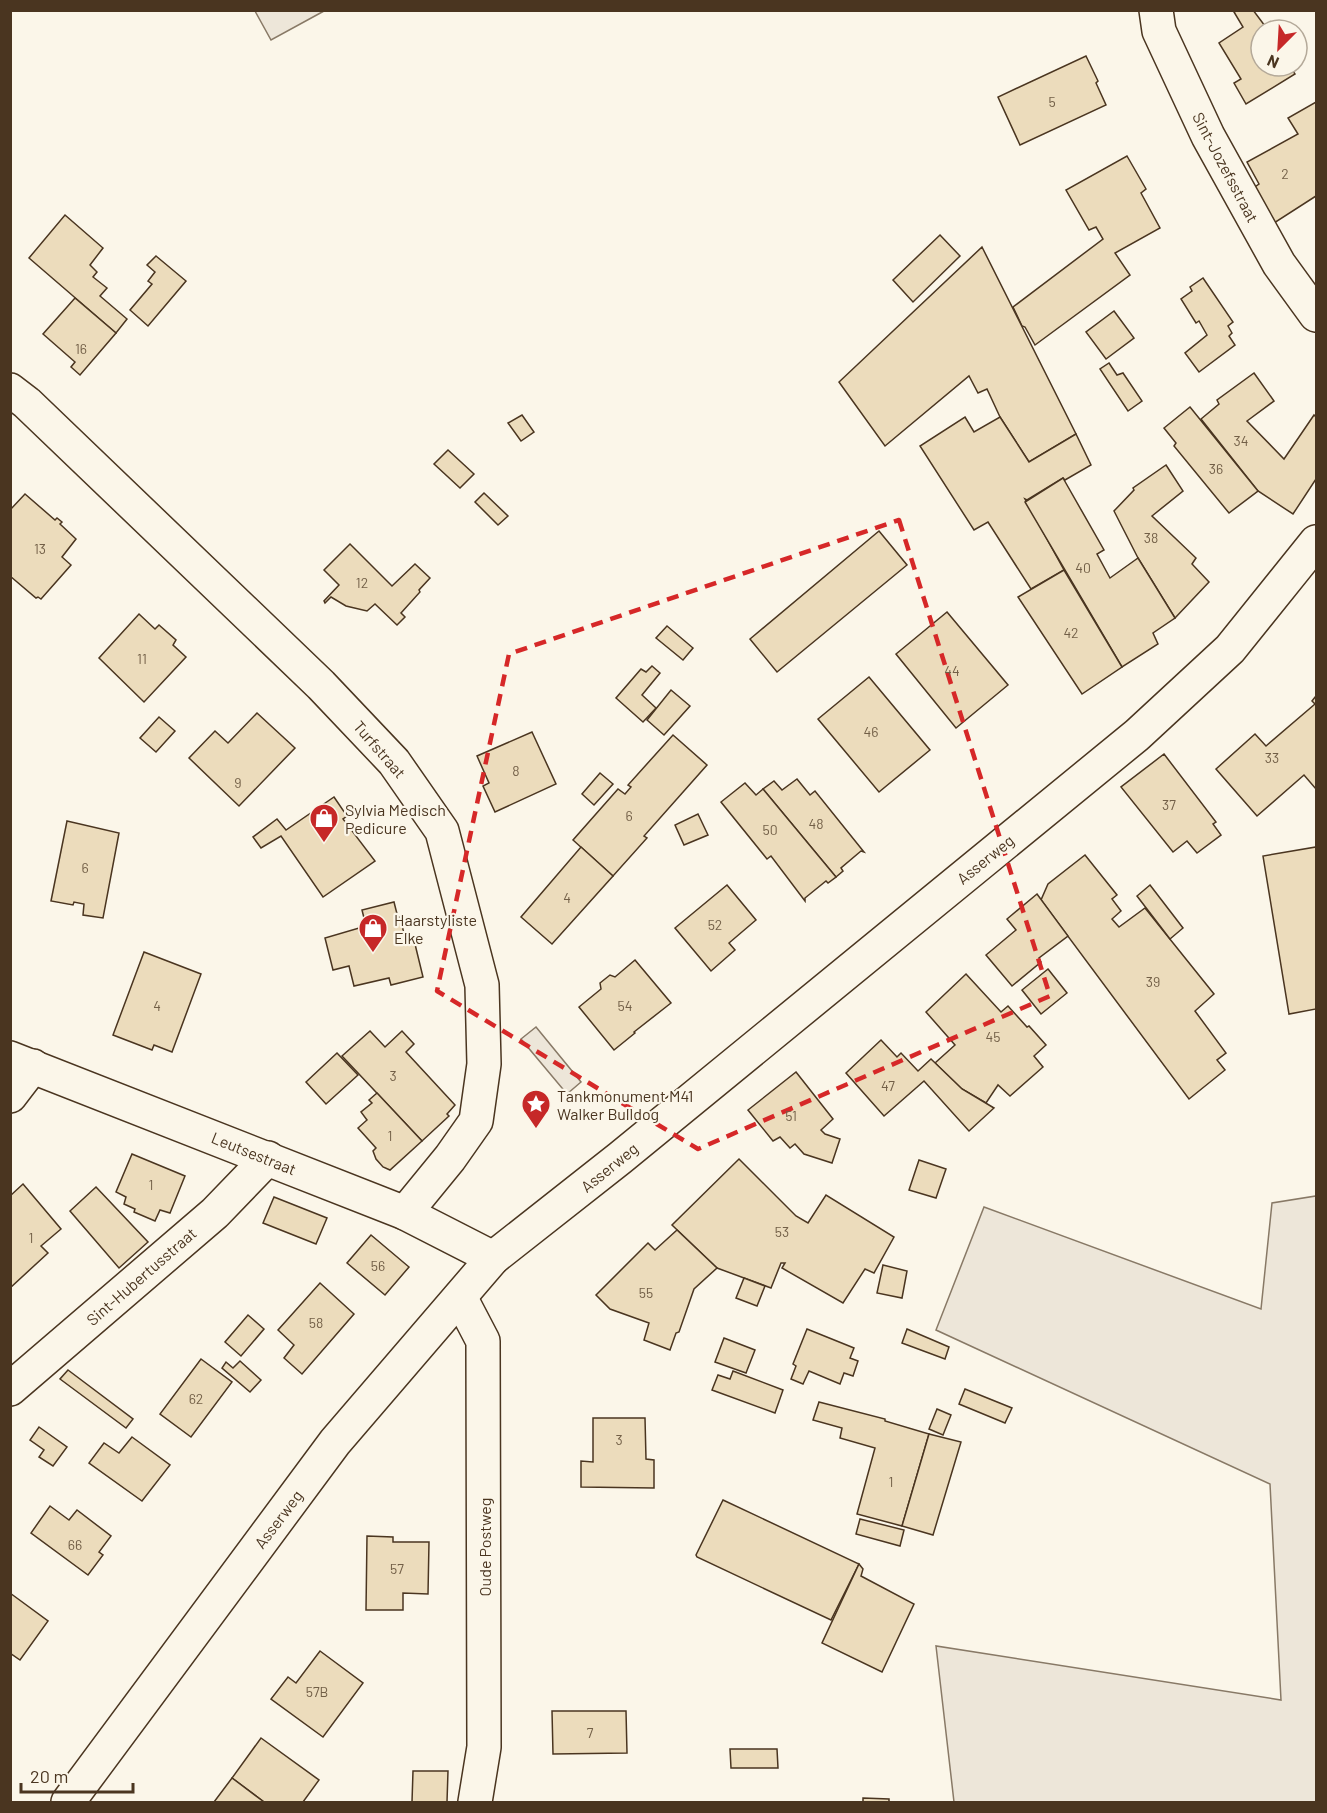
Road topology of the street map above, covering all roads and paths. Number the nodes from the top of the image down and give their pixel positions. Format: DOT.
graph roads {
  1 [pos="1156,10"];
  2 [pos="1317,315"];
  3 [pos="10,390"];
  4 [pos="1317,542"];
  5 [pos="22,1062"];
  6 [pos="10,1096"];
  7 [pos="268,1158"];
  8 [pos="405,1213"];
  9 [pos="493,1258"];
  10 [pos="460,1297"];
  11 [pos="10,1389"];
  12 [pos="69,1803"];
  13 [pos="475,1803"];
  1 -- 2 [label="street, Sint-Jozefsstraat"];
  3 -- 8 [label="street, Turfstraat"];
  4 -- 9 [label="street, Asserweg"];
  5 -- 6 [label="street"];
  5 -- 7 [label="street, Leutsestraat"];
  7 -- 8 [label="street, Leutsestraat"];
  7 -- 11 [label="street, Sint-Hubertusstraat"];
  8 -- 9 [label="street, Leutsestraat"];
  9 -- 10 [label="street, Asserweg"];
  10 -- 12 [label="street, Asserweg"];
  10 -- 13 [label="street, Oude Postweg"];
}
